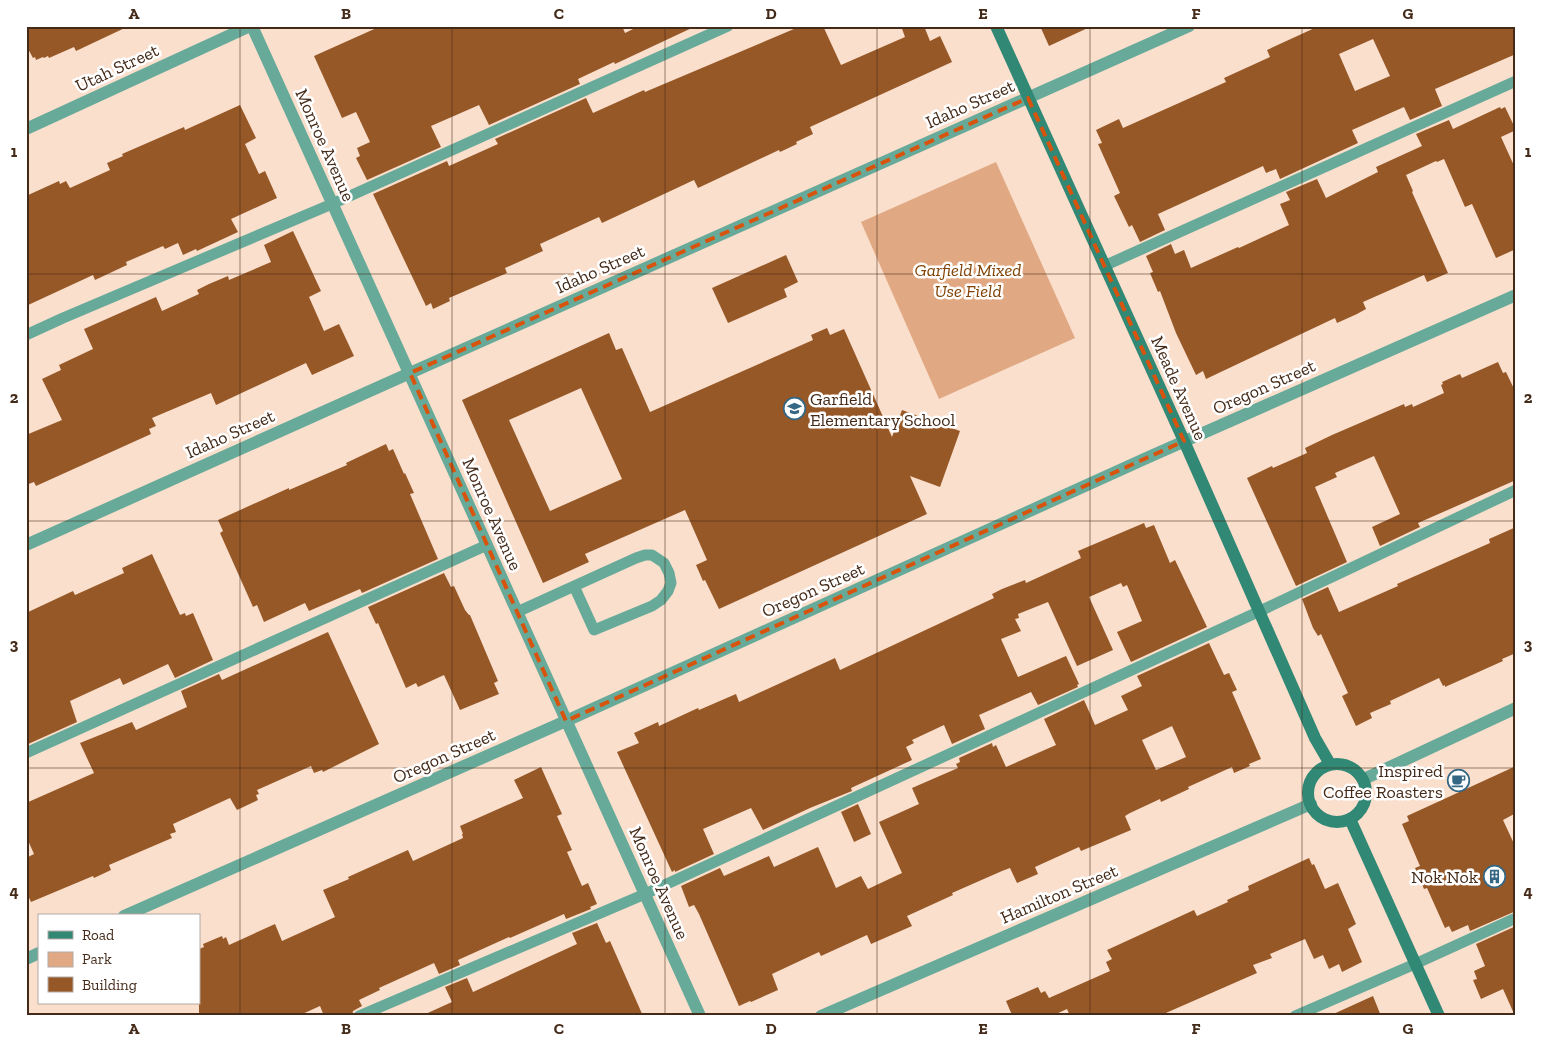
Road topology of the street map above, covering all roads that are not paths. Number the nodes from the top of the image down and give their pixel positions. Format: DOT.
graph roads {
  1 [pos="251,26"];
  2 [pos="728,26"];
  3 [pos="996,26"];
  4 [pos="1189,26"];
  5 [pos="1516,81"];
  6 [pos="1028,98"];
  7 [pos="26,129"];
  8 [pos="332,204"];
  9 [pos="1104,266"];
  10 [pos="1516,295"];
  11 [pos="26,335"];
  12 [pos="410,373"];
  13 [pos="1184,442"];
  14 [pos="1516,490"];
  15 [pos="26,545"];
  16 [pos="487,545"];
  17 [pos="574,586"];
  18 [pos="1260,611"];
  19 [pos="517,612"];
  20 [pos="1516,708"];
  21 [pos="566,721"];
  22 [pos="26,753"];
  23 [pos="1330,764"];
  24 [pos="1364,779"];
  25 [pos="1311,804"];
  26 [pos="1350,819"];
  27 [pos="644,894"];
  28 [pos="129,914"];
  29 [pos="1516,918"];
  30 [pos="38,953"];
  31 [pos="26,958"];
  32 [pos="1416,964"];
  33 [pos="359,1016"];
  34 [pos="700,1016"];
  35 [pos="821,1016"];
  36 [pos="1295,1016"];
  37 [pos="1439,1016"];
  1 -- 7 [label="street, Utah Street"];
  1 -- 8 [label="street, Monroe Avenue"];
  2 -- 8 [label="lane"];
  3 -- 6 [label="main road, Meade Avenue"];
  4 -- 6 [label="street, Idaho Street"];
  5 -- 9 [label="lane"];
  6 -- 9 [label="main road, Meade Avenue"];
  6 -- 12 [label="street, Idaho Street"];
  8 -- 11 [label="lane"];
  8 -- 12 [label="street, Monroe Avenue"];
  9 -- 13 [label="main road, Meade Avenue"];
  10 -- 13 [label="street, Oregon Street"];
  12 -- 15 [label="street, Idaho Street"];
  12 -- 16 [label="street, Monroe Avenue"];
  13 -- 18 [label="main road, Meade Avenue"];
  13 -- 21 [label="street, Oregon Street"];
  14 -- 18 [label="lane"];
  16 -- 19 [label="street, Monroe Avenue"];
  16 -- 22 [label="lane"];
  17 -- 17 [label="lane"];
  17 -- 19 [label="lane"];
  18 -- 23 [label="main road, Meade Avenue"];
  18 -- 27 [label="lane"];
  19 -- 21 [label="street, Monroe Avenue"];
  20 -- 24 [label="street"];
  21 -- 27 [label="street, Monroe Avenue"];
  21 -- 28 [label="street, Oregon Street"];
  23 -- 24 [label="main road"];
  23 -- 25 [label="main road"];
  24 -- 26 [label="main road"];
  25 -- 26 [label="main road"];
  25 -- 35 [label="street, Hamilton Street"];
  26 -- 32 [label="main road"];
  27 -- 33 [label="lane"];
  27 -- 34 [label="street, Monroe Avenue"];
  29 -- 32 [label="lane"];
  30 -- 31 [label="street"];
  32 -- 36 [label="lane"];
  32 -- 37 [label="main road"];
}
